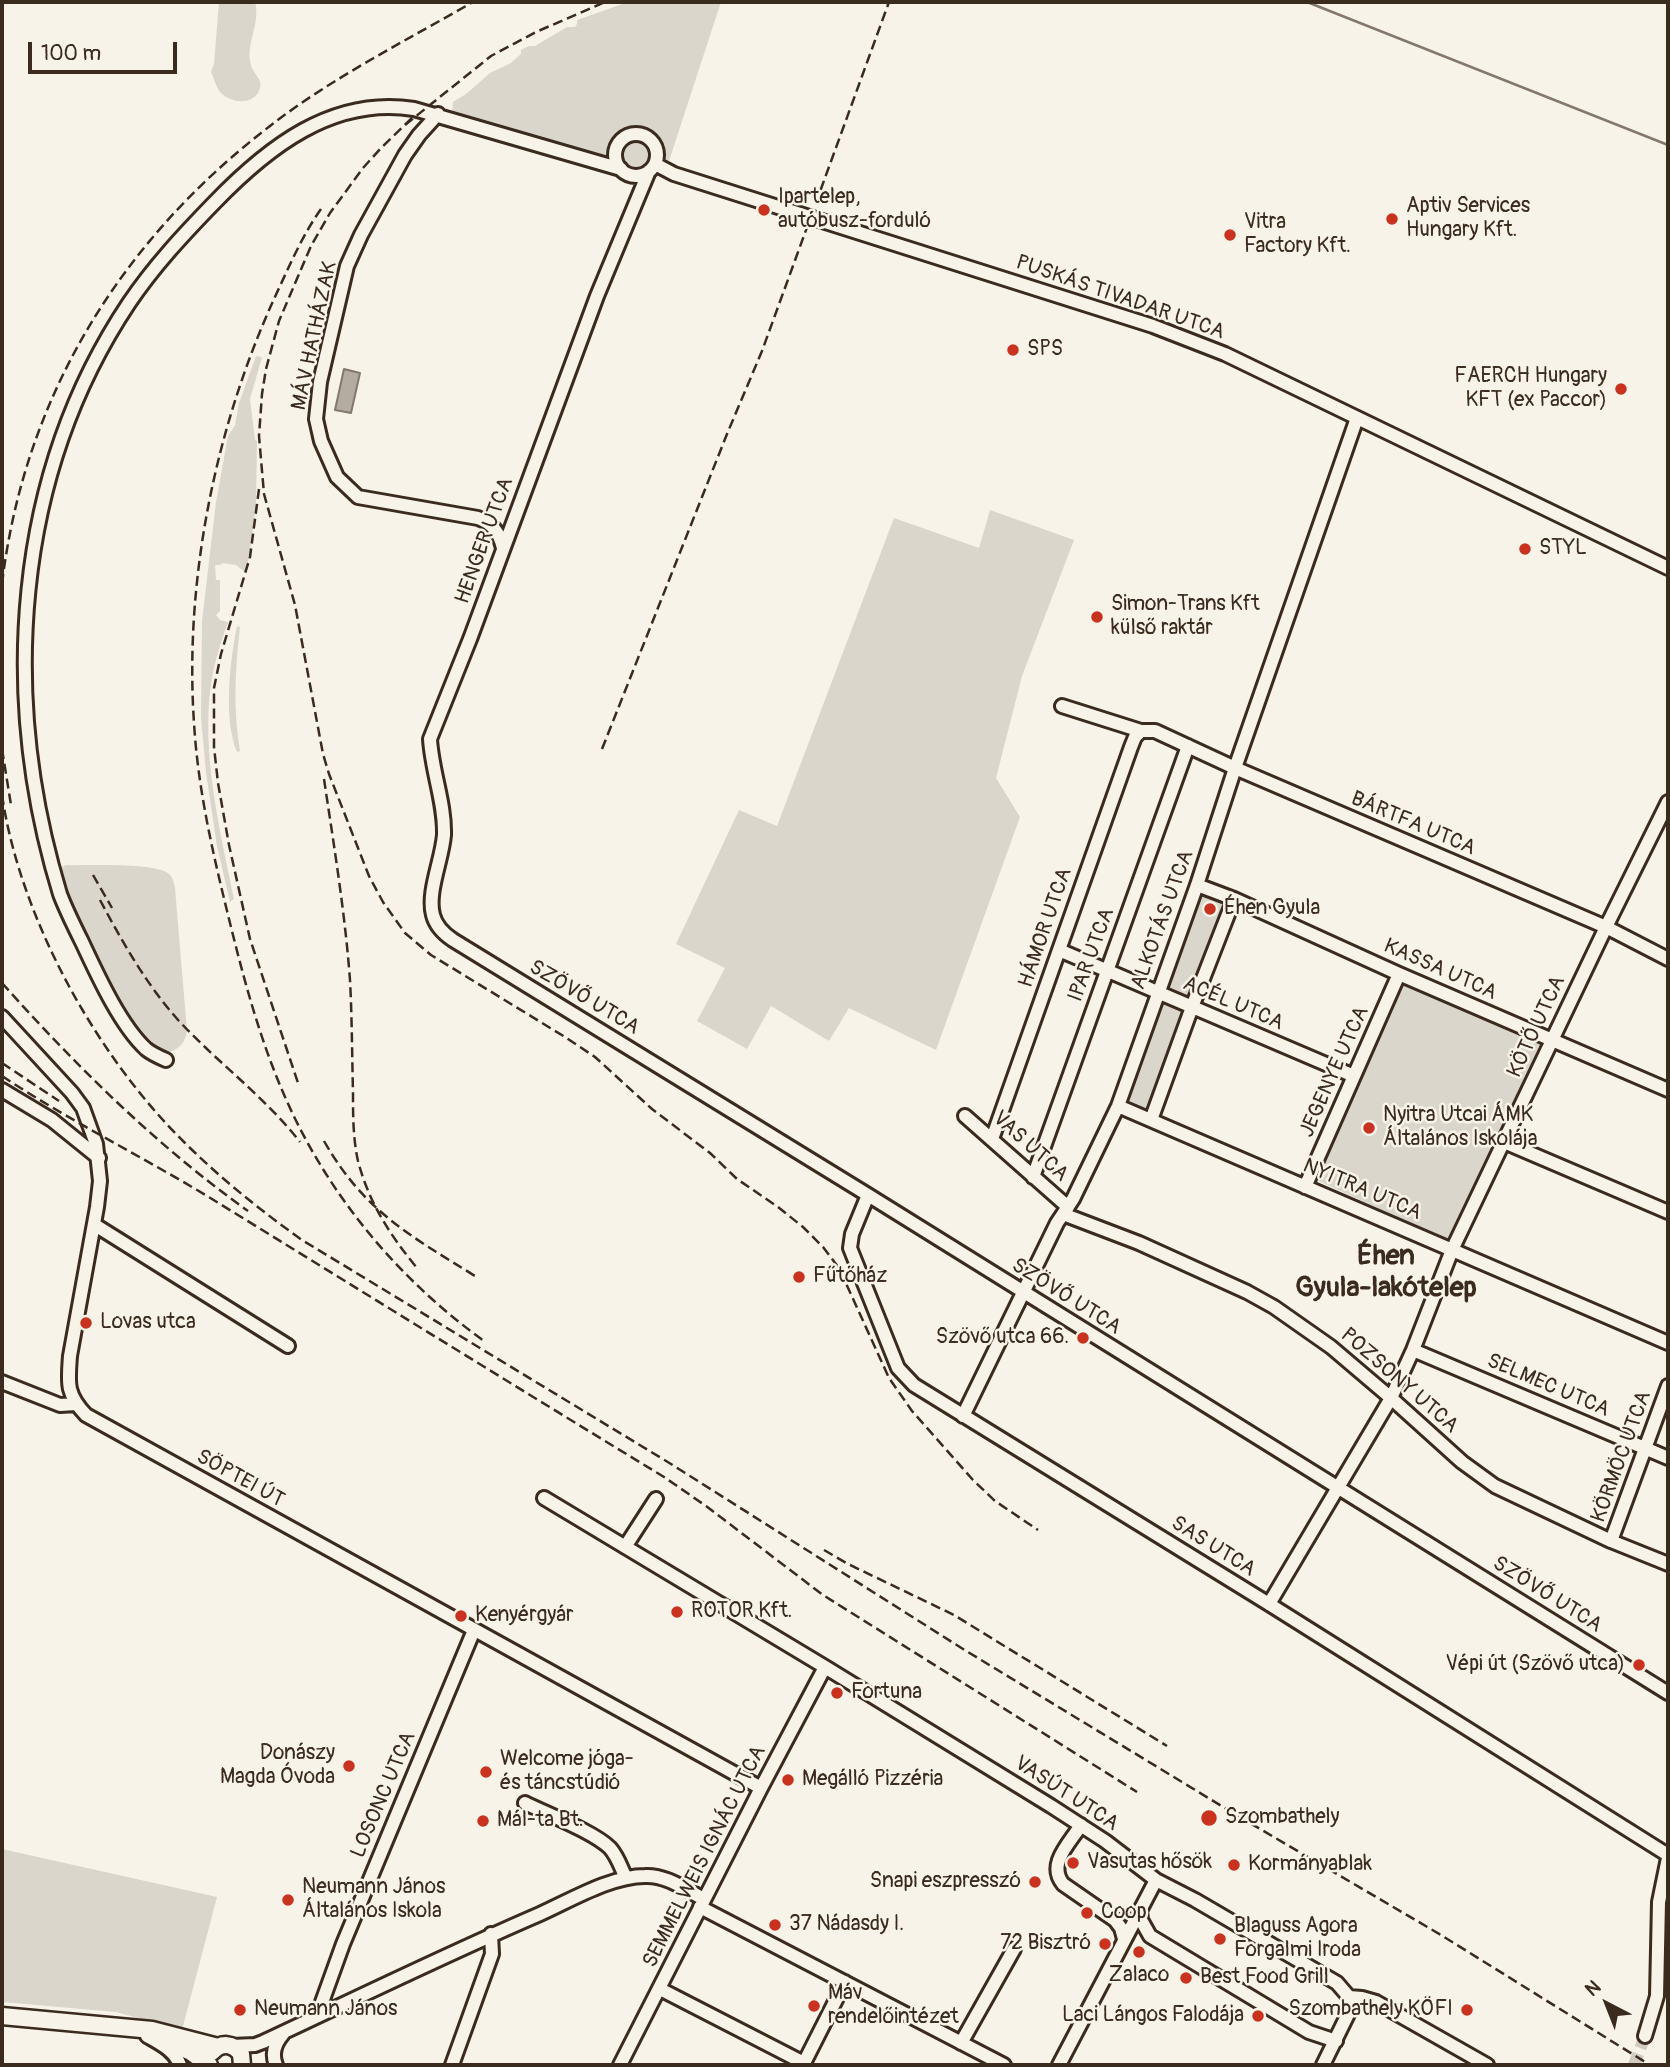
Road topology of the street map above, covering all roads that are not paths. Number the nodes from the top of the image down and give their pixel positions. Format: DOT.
graph roads {
  1 [pos="438,114"];
  2 [pos="652,168"];
  3 [pos="621,169"];
  4 [pos="1357,418"];
  5 [pos="503,548"];
  6 [pos="1668,568"];
  7 [pos="1062,706"];
  8 [pos="1141,732"];
  9 [pos="1188,746"];
  10 [pos="1235,768"];
  11 [pos="1668,802"];
  12 [pos="1197,886"];
  13 [pos="1234,900"];
  14 [pos="1606,928"];
  15 [pos="443,933"];
  16 [pos="1059,950"];
  17 [pos="1668,959"];
  18 [pos="1107,970"];
  19 [pos="1399,974"];
  20 [pos="1158,992"];
  21 [pos="1192,1007"];
  22 [pos="2,1017"];
  23 [pos="1552,1040"];
  24 [pos="166,1060"];
  25 [pos="1354,1076"];
  26 [pos="2,1090"];
  27 [pos="1668,1090"];
  28 [pos="1118,1106"];
  29 [pos="965,1116"];
  30 [pos="1151,1120"];
  31 [pos="992,1139"];
  32 [pos="1504,1142"];
  33 [pos="99,1158"];
  34 [pos="1033,1177"];
  35 [pos="1305,1187"];
  36 [pos="868,1195"];
  37 [pos="1066,1210"];
  38 [pos="1668,1212"];
  39 [pos="95,1225"];
  40 [pos="1452,1250"];
  41 [pos="1023,1293"];
  42 [pos="1668,1343"];
  43 [pos="288,1346"];
  44 [pos="1413,1350"];
  45 [pos="2,1382"];
  46 [pos="1668,1386"];
  47 [pos="1391,1398"];
  48 [pos="76,1404"];
  49 [pos="963,1416"];
  50 [pos="1645,1448"];
  51 [pos="1668,1458"];
  52 [pos="1338,1489"];
  53 [pos="544,1498"];
  54 [pos="656,1499"];
  55 [pos="1611,1541"];
  56 [pos="625,1547"];
  57 [pos="1668,1564"];
  58 [pos="1269,1604"];
  59 [pos="474,1630"];
  60 [pos="825,1667"];
  61 [pos="1668,1693"];
  62 [pos="761,1788"];
  63 [pos="525,1803"];
  64 [pos="1081,1825"];
  65 [pos="1668,1857"];
  66 [pos="626,1878"];
  67 [pos="1156,1880"];
  68 [pos="702,1903"];
  69 [pos="1668,1908"];
  70 [pos="1140,1910"];
  71 [pos="1659,1926"];
  72 [pos="491,1934"];
  73 [pos="1150,1936"];
  74 [pos="1124,1939"];
  75 [pos="1014,1949"];
  76 [pos="845,1982"];
  77 [pos="660,1989"];
  78 [pos="1349,1997"];
  79 [pos="2,2016"];
  80 [pos="317,2016"];
  81 [pos="286,2031"];
  82 [pos="140,2033"];
  83 [pos="1645,2036"];
  84 [pos="1336,2041"];
  85 [pos="961,2043"];
  86 [pos="225,2046"];
  87 [pos="245,2063"];
  88 [pos="803,2064"];
  89 [pos="180,2065"];
  90 [pos="209,2065"];
  91 [pos="276,2065"];
  92 [pos="452,2065"];
  93 [pos="622,2065"];
  94 [pos="1004,2065"];
  95 [pos="1059,2065"];
  96 [pos="1323,2065"];
  97 [pos="1487,2065"];
  1 -- 3 [label="street, PUSKÁS TIVADAR UTCA"];
  1 -- 5 [label="street, MÁV HATHÁZAK"];
  1 -- 24 [label="street, PUSKÁS TIVADAR UTCA"];
  2 -- 3 [label="street, PUSKÁS TIVADAR UTCA"];
  2 -- 3 [label="street"];
  2 -- 4 [label="street, PUSKÁS TIVADAR UTCA"];
  2 -- 5 [label="street, HENGER UTCA"];
  4 -- 6 [label="street, PUSKÁS TIVADAR UTCA"];
  4 -- 10 [label="street, ALKOTÁS UTCA"];
  5 -- 15 [label="street, HENGER UTCA"];
  7 -- 8 [label="street, BÁRTFA UTCA"];
  8 -- 9 [label="street, BÁRTFA UTCA"];
  8 -- 16 [label="street, HÁMOR UTCA"];
  9 -- 10 [label="street, BÁRTFA UTCA"];
  9 -- 18 [label="street, IPAR UTCA"];
  10 -- 12 [label="street, ALKOTÁS UTCA"];
  10 -- 14 [label="street, BÁRTFA UTCA"];
  11 -- 14 [label="street, KÖTŐ UTCA"];
  12 -- 13 [label="street, KASSA UTCA"];
  12 -- 20 [label="street, ALKOTÁS UTCA"];
  13 -- 19 [label="street, KASSA UTCA"];
  13 -- 21 [label="street"];
  14 -- 17 [label="street, BÁRTFA UTCA"];
  14 -- 23 [label="street, KÖTŐ UTCA"];
  15 -- 36 [label="street, SZÖVŐ UTCA"];
  16 -- 18 [label="street, ACÉL UTCA"];
  16 -- 31 [label="street, HÁMOR UTCA"];
  18 -- 20 [label="street, ACÉL UTCA"];
  18 -- 34 [label="street, IPAR UTCA"];
  19 -- 23 [label="street, KASSA UTCA"];
  19 -- 25 [label="street, JEGENYE UTCA"];
  20 -- 21 [label="street, ACÉL UTCA"];
  20 -- 28 [label="street, ALKOTÁS UTCA"];
  21 -- 25 [label="street, ACÉL UTCA"];
  21 -- 30 [label="street"];
  22 -- 33 [label="street"];
  23 -- 27 [label="street, KASSA UTCA"];
  23 -- 32 [label="street, KÖTŐ UTCA"];
  25 -- 35 [label="street, JEGENYE UTCA"];
  26 -- 33 [label="street"];
  28 -- 30 [label="street, NYITRA UTCA"];
  28 -- 37 [label="street, ALKOTÁS UTCA"];
  29 -- 31 [label="street, VAS UTCA"];
  30 -- 35 [label="street, NYITRA UTCA"];
  31 -- 34 [label="street, VAS UTCA"];
  32 -- 38 [label="street"];
  32 -- 40 [label="street, KÖTŐ UTCA"];
  33 -- 39 [label="street"];
  34 -- 37 [label="street, VAS UTCA"];
  35 -- 40 [label="street, NYITRA UTCA"];
  36 -- 41 [label="street, SZÖVŐ UTCA"];
  36 -- 49 [label="street, SAS UTCA"];
  37 -- 41 [label="street, ALKOTÁS UTCA"];
  37 -- 47 [label="street, POZSONY UTCA"];
  39 -- 43 [label="street"];
  39 -- 48 [label="street"];
  40 -- 42 [label="street, NYITRA UTCA"];
  40 -- 44 [label="street, KÖTŐ UTCA"];
  41 -- 49 [label="street, ALKOTÁS UTCA"];
  41 -- 52 [label="street, SZÖVŐ UTCA"];
  44 -- 47 [label="street, KÖTŐ UTCA"];
  44 -- 50 [label="street, SELMEC UTCA"];
  45 -- 48 [label="street"];
  46 -- 50 [label="street, KÖRMÖC UTCA"];
  47 -- 52 [label="street, KÖTŐ UTCA"];
  47 -- 55 [label="street, POZSONY UTCA"];
  48 -- 59 [label="street, SÖPTEI ÚT"];
  49 -- 58 [label="street, SAS UTCA"];
  50 -- 51 [label="street, SELMEC UTCA"];
  50 -- 55 [label="street, KÖRMÖC UTCA"];
  52 -- 58 [label="street, KÖTŐ UTCA"];
  52 -- 61 [label="street, SZÖVŐ UTCA"];
  53 -- 56 [label="street, VASÚT UTCA"];
  54 -- 56 [label="street"];
  55 -- 57 [label="street, POZSONY UTCA"];
  56 -- 60 [label="street, VASÚT UTCA"];
  58 -- 65 [label="street, SAS UTCA"];
  59 -- 62 [label="street, SÖPTEI ÚT"];
  59 -- 80 [label="street, LOSONC UTCA"];
  60 -- 62 [label="street, SEMMELWEIS IGNÁC UTCA"];
  60 -- 64 [label="street, VASÚT UTCA"];
  62 -- 68 [label="street, SEMMELWEIS IGNÁC UTCA"];
  63 -- 66 [label="street"];
  64 -- 67 [label="street, VASÚT UTCA"];
  64 -- 74 [label="street"];
  65 -- 71 [label="street"];
  66 -- 68 [label="street"];
  66 -- 72 [label="street"];
  67 -- 70 [label="street"];
  67 -- 78 [label="street, VASÚT UTCA"];
  68 -- 76 [label="street"];
  68 -- 77 [label="street, SEMMELWEIS IGNÁC UTCA"];
  69 -- 71 [label="street"];
  70 -- 73 [label="street"];
  70 -- 74 [label="street"];
  71 -- 83 [label="street"];
  72 -- 80 [label="street"];
  72 -- 92 [label="street"];
  73 -- 74 [label="street"];
  73 -- 84 [label="street"];
  74 -- 95 [label="street"];
  75 -- 85 [label="street"];
  76 -- 85 [label="street"];
  76 -- 88 [label="street"];
  77 -- 88 [label="street"];
  77 -- 93 [label="street, SEMMELWEIS IGNÁC UTCA"];
  78 -- 84 [label="street"];
  78 -- 97 [label="street, VASÚT UTCA"];
  79 -- 82 [label="main road"];
  80 -- 81 [label="street"];
  81 -- 86 [label="street"];
  81 -- 87 [label="street"];
  81 -- 91 [label="street"];
  82 -- 86 [label="main road"];
  82 -- 89 [label="street"];
  82 -- 90 [label="main road"];
  84 -- 96 [label="street"];
  85 -- 94 [label="street"];
  86 -- 87 [label="main road"];
  86 -- 90 [label="main road"];
}
